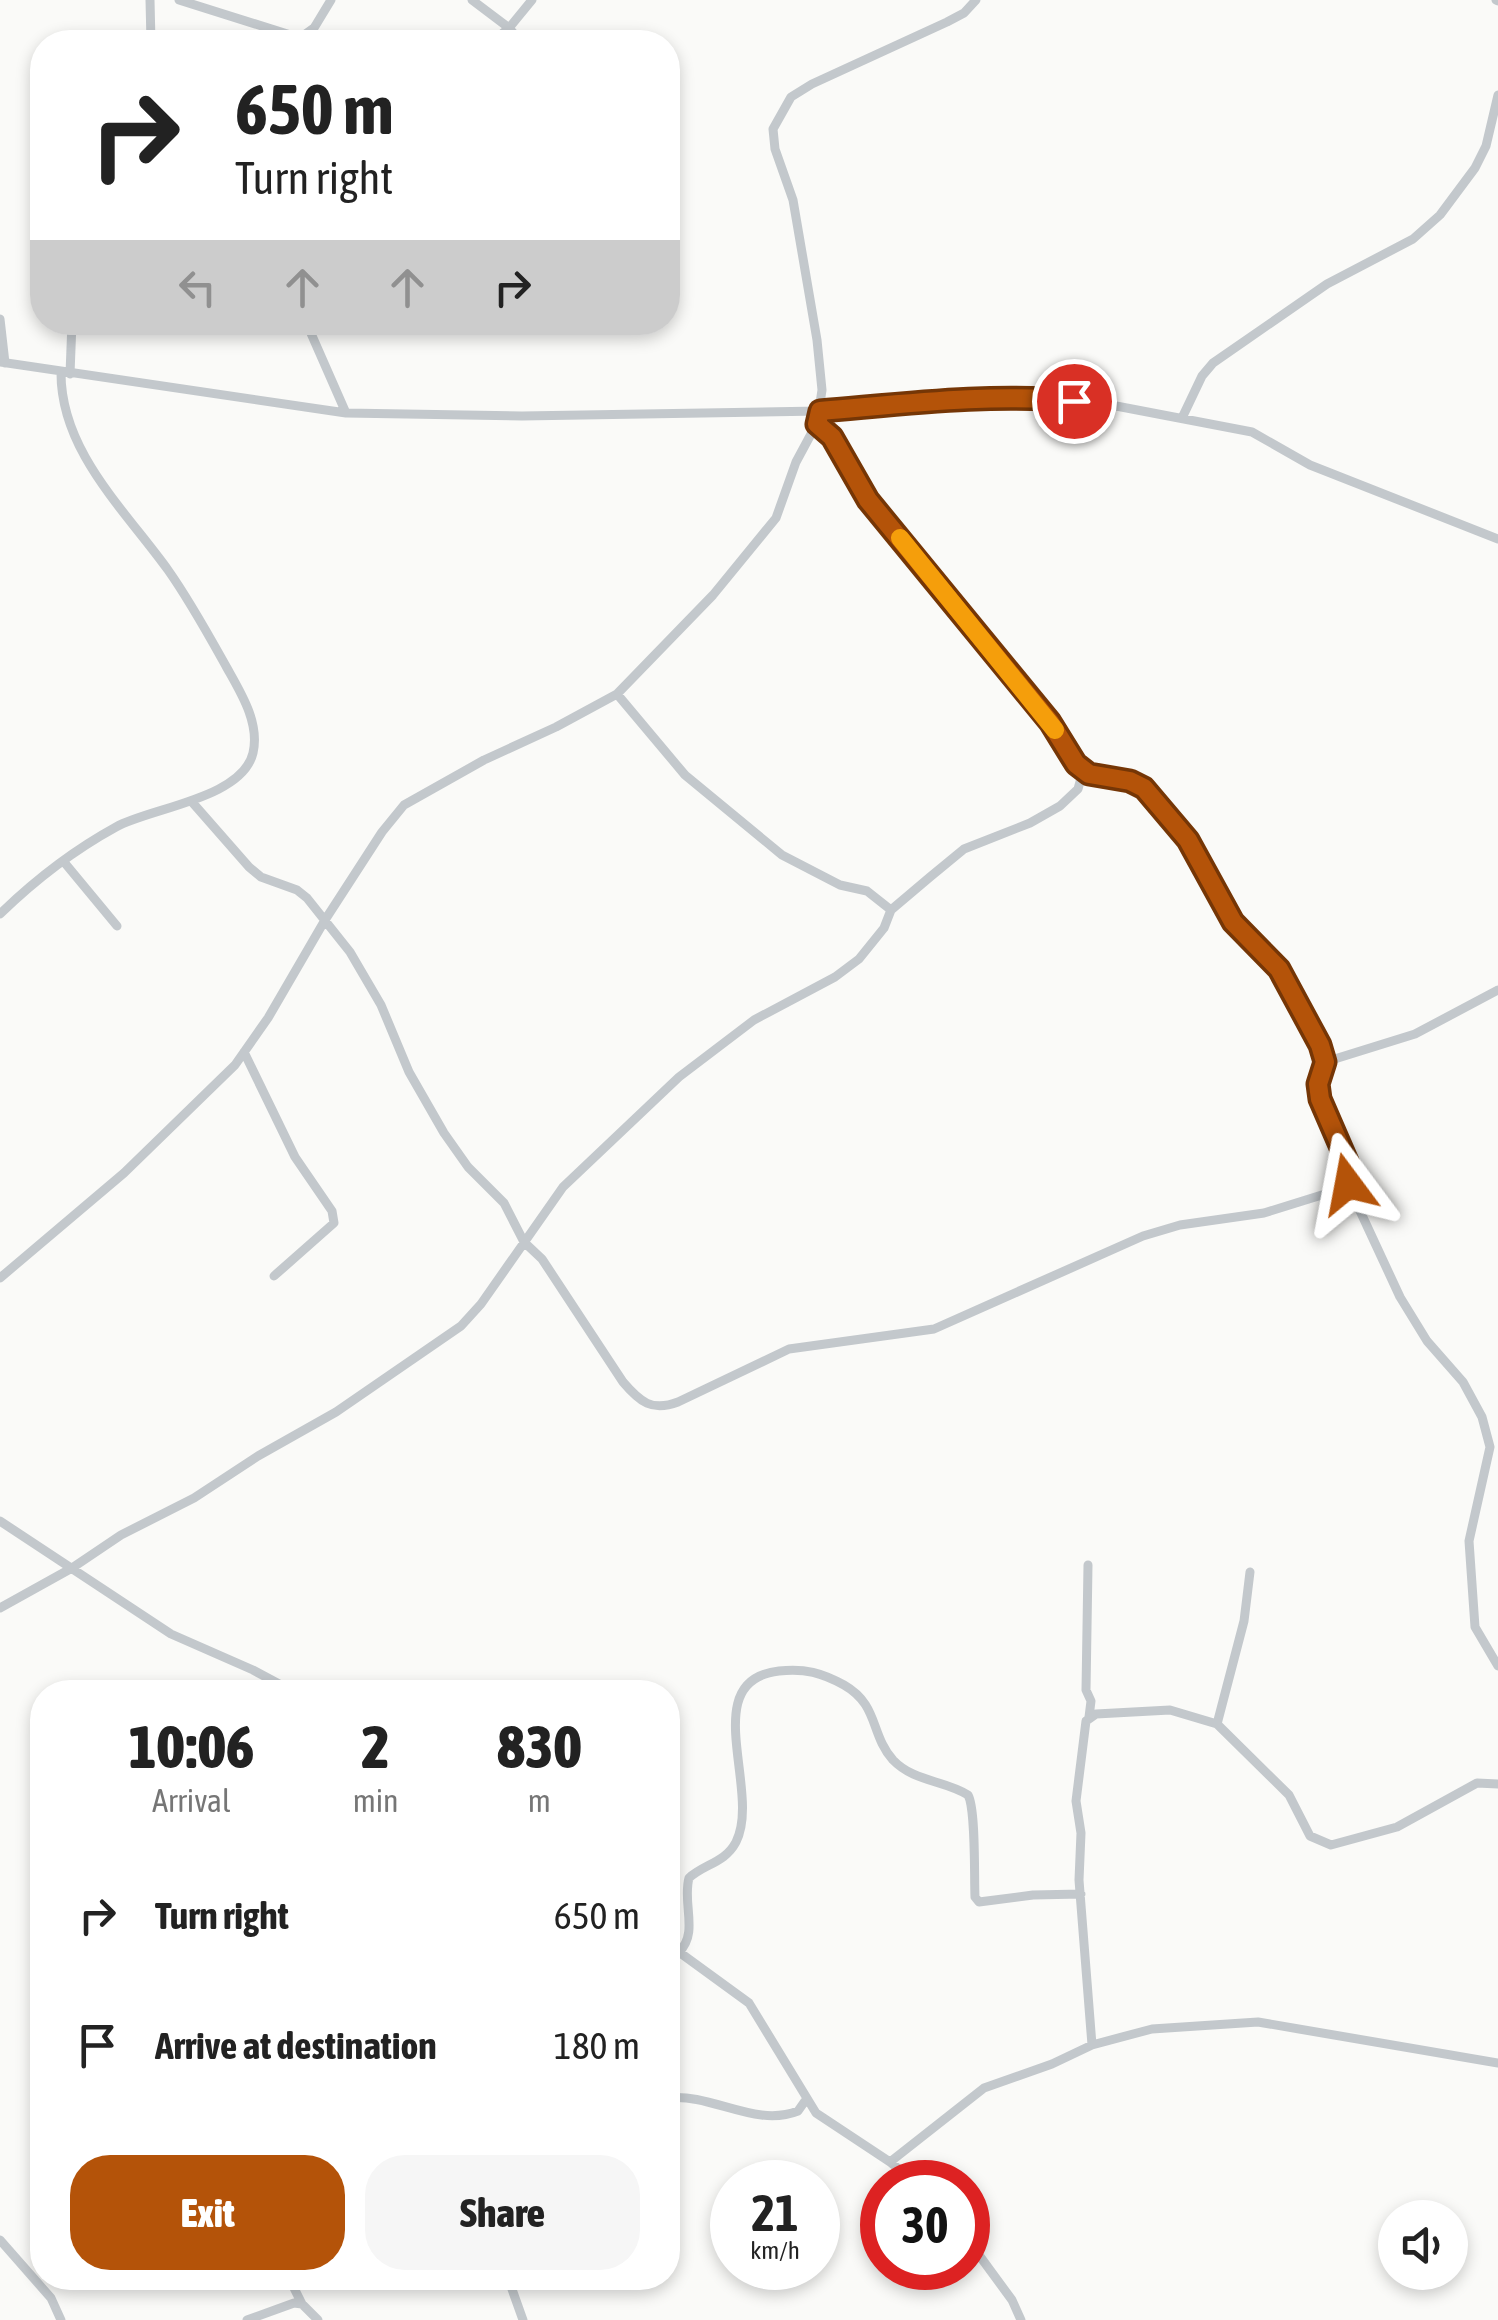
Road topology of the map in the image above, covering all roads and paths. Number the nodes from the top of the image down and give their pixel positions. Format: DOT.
graph roads {
  1 [pos="150,0"];
  2 [pos="179,0"];
  3 [pos="332,0"];
  4 [pos="472,0"];
  5 [pos="532,0"];
  6 [pos="976,0"];
  7 [pos="509,28"];
  8 [pos="151,30"];
  9 [pos="275,30"];
  10 [pos="311,30"];
  11 [pos="507,30"];
  12 [pos="1498,95"];
  13 [pos="0,320"];
  14 [pos="70,335"];
  15 [pos="312,335"];
  16 [pos="2,362"];
  17 [pos="65,373"];
  18 [pos="820,411"];
  19 [pos="346,413"];
  20 [pos="1182,418"];
  21 [pos="817,424"];
  22 [pos="1498,540"];
  23 [pos="617,694"];
  24 [pos="1083,772"];
  25 [pos="192,802"];
  26 [pos="64,862"];
  27 [pos="891,910"];
  28 [pos="0,914"];
  29 [pos="325,920"];
  30 [pos="117,926"];
  31 [pos="1498,990"];
  32 [pos="244,1052"];
  33 [pos="1330,1060"];
  34 [pos="1348,1184"];
  35 [pos="524,1242"];
  36 [pos="274,1276"];
  37 [pos="0,1278"];
  38 [pos="0,1522"];
  39 [pos="1088,1564"];
  40 [pos="72,1568"];
  41 [pos="1250,1572"];
  42 [pos="0,1608"];
  43 [pos="1498,1666"];
  44 [pos="272,1680"];
  45 [pos="1089,1717"];
  46 [pos="1217,1724"];
  47 [pos="1498,1784"];
  48 [pos="1081,1894"];
  49 [pos="680,1952"];
  50 [pos="1092,2045"];
  51 [pos="1498,2063"];
  52 [pos="680,2098"];
  53 [pos="806,2100"];
  54 [pos="887,2160"];
  55 [pos="893,2160"];
  56 [pos="0,2240"];
  57 [pos="990,2270"];
  58 [pos="30,2274"];
  59 [pos="44,2290"];
  60 [pos="296,2290"];
  61 [pos="512,2290"];
  62 [pos="302,2304"];
  63 [pos="61,2320"];
  64 [pos="246,2320"];
  65 [pos="318,2320"];
  66 [pos="523,2320"];
  67 [pos="1022,2320"];
  1 -- 8 [label="street"];
  2 -- 9 [label="street"];
  3 -- 10 [label="street"];
  4 -- 7 [label="street"];
  5 -- 7 [label="street"];
  6 -- 18 [label="street"];
  7 -- 11 [label="street"];
  12 -- 20 [label="street"];
  13 -- 16 [label="street"];
  14 -- 17 [label="street"];
  15 -- 19 [label="street"];
  16 -- 17 [label="street"];
  17 -- 19 [label="street"];
  17 -- 25 [label="street"];
  18 -- 19 [label="street"];
  18 -- 20 [label="street"];
  18 -- 21 [label="street"];
  20 -- 22 [label="street"];
  21 -- 23 [label="street"];
  21 -- 24 [label="street"];
  23 -- 27 [label="street"];
  23 -- 29 [label="street"];
  24 -- 27 [label="street"];
  24 -- 33 [label="street"];
  25 -- 26 [label="street"];
  25 -- 29 [label="street"];
  26 -- 28 [label="street"];
  26 -- 30 [label="street"];
  27 -- 35 [label="street"];
  29 -- 32 [label="street"];
  29 -- 35 [label="street"];
  31 -- 33 [label="street"];
  32 -- 36 [label="street"];
  32 -- 37 [label="street"];
  33 -- 34 [label="street"];
  34 -- 35 [label="street"];
  34 -- 43 [label="street"];
  35 -- 40 [label="street"];
  38 -- 40 [label="street"];
  39 -- 45 [label="street"];
  40 -- 42 [label="street"];
  40 -- 44 [label="street"];
  41 -- 46 [label="street"];
  45 -- 46 [label="street"];
  45 -- 48 [label="street"];
  46 -- 47 [label="street"];
  48 -- 49 [label="street"];
  48 -- 50 [label="street"];
  49 -- 53 [label="street"];
  50 -- 51 [label="street"];
  50 -- 55 [label="street"];
  52 -- 53 [label="street"];
  53 -- 54 [label="street"];
  56 -- 58 [label="street"];
  57 -- 67 [label="street"];
  59 -- 63 [label="street"];
  60 -- 62 [label="street"];
  61 -- 66 [label="street"];
  62 -- 64 [label="street"];
  62 -- 65 [label="street"];
}
